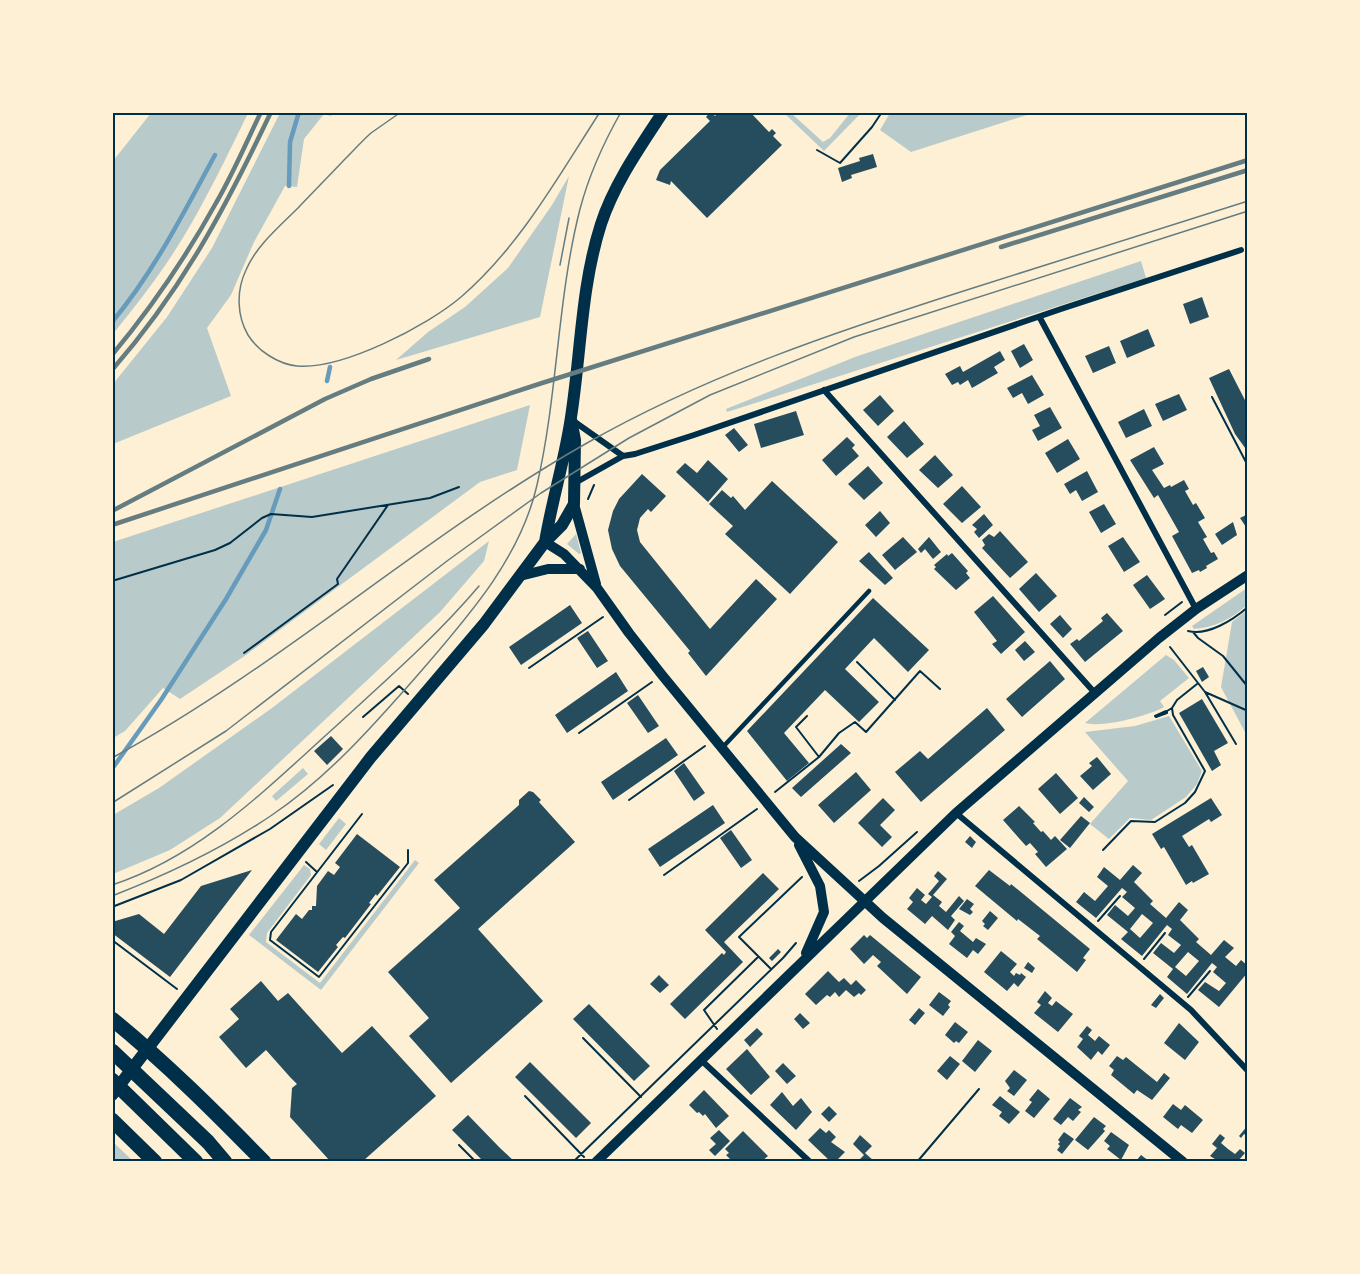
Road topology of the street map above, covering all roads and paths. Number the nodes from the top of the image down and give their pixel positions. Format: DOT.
graph roads {
  1 [pos="663,112"];
  2 [pos="882,112"];
  3 [pos="817,150"];
  4 [pos="1241,250"];
  5 [pos="1040,318"];
  6 [pos="824,390"];
  7 [pos="1212,397"];
  8 [pos="571,419"];
  9 [pos="623,456"];
  10 [pos="1248,466"];
  11 [pos="595,482"];
  12 [pos="575,483"];
  13 [pos="459,487"];
  14 [pos="574,504"];
  15 [pos="388,505"];
  16 [pos="588,508"];
  17 [pos="545,542"];
  18 [pos="580,569"];
  19 [pos="1248,575"];
  20 [pos="520,576"];
  21 [pos="112,581"];
  22 [pos="597,588"];
  23 [pos="869,591"];
  24 [pos="1248,607"];
  25 [pos="1196,609"];
  26 [pos="612,610"];
  27 [pos="1187,630"];
  28 [pos="1193,632"];
  29 [pos="1170,647"];
  30 [pos="244,653"];
  31 [pos="858,662"];
  32 [pos="529,668"];
  33 [pos="662,675"];
  34 [pos="1198,684"];
  35 [pos="1248,687"];
  36 [pos="940,689"];
  37 [pos="1094,692"];
  38 [pos="1205,692"];
  39 [pos="410,696"];
  40 [pos="895,700"];
  41 [pos="1172,708"];
  42 [pos="1167,711"];
  43 [pos="1248,711"];
  44 [pos="807,716"];
  45 [pos="363,717"];
  46 [pos="579,733"];
  47 [pos="718,744"];
  48 [pos="1236,744"];
  49 [pos="819,757"];
  50 [pos="338,782"];
  51 [pos="628,800"];
  52 [pos="765,802"];
  53 [pos="956,813"];
  54 [pos="362,814"];
  55 [pos="795,837"];
  56 [pos="408,850"];
  57 [pos="1102,850"];
  58 [pos="303,860"];
  59 [pos="811,869"];
  60 [pos="317,872"];
  61 [pos="664,875"];
  62 [pos="1120,896"];
  63 [pos="863,901"];
  64 [pos="112,907"];
  65 [pos="1093,928"];
  66 [pos="1165,933"];
  67 [pos="112,940"];
  68 [pos="758,957"];
  69 [pos="802,960"];
  70 [pos="1138,966"];
  71 [pos="1210,971"];
  72 [pos="782,980"];
  73 [pos="188,997"];
  74 [pos="1183,1003"];
  75 [pos="112,1019"];
  76 [pos="583,1038"];
  77 [pos="723,1038"];
  78 [pos="112,1051"];
  79 [pos="700,1060"];
  80 [pos="1248,1071"];
  81 [pos="112,1080"];
  82 [pos="980,1089"];
  83 [pos="112,1095"];
  84 [pos="525,1096"];
  85 [pos="651,1108"];
  86 [pos="112,1120"];
  87 [pos="459,1144"];
  88 [pos="155,1161"];
  89 [pos="196,1161"];
  90 [pos="225,1161"];
  91 [pos="264,1161"];
  92 [pos="476,1161"];
  93 [pos="589,1161"];
  94 [pos="596,1161"];
  95 [pos="810,1161"];
  96 [pos="917,1161"];
  97 [pos="1183,1161"];
  1 -- 8 [label="main road"];
  2 -- 3 [label="path"];
  4 -- 5 [label="street"];
  5 -- 6 [label="street"];
  5 -- 25 [label="street"];
  6 -- 9 [label="street"];
  6 -- 37 [label="street"];
  7 -- 10 [label="path"];
  8 -- 9 [label="street"];
  8 -- 12 [label="main road"];
  8 -- 17 [label="main road"];
  9 -- 12 [label="street"];
  11 -- 16 [label="path"];
  12 -- 14 [label="main road"];
  13 -- 15 [label="path"];
  14 -- 17 [label="main road"];
  14 -- 22 [label="street"];
  15 -- 21 [label="path"];
  15 -- 30 [label="path"];
  17 -- 18 [label="street"];
  17 -- 20 [label="main road"];
  18 -- 20 [label="street"];
  18 -- 22 [label="street"];
  19 -- 25 [label="street"];
  20 -- 73 [label="main road"];
  22 -- 26 [label="street"];
  23 -- 47 [label="lane"];
  24 -- 28 [label="path"];
  25 -- 37 [label="street"];
  26 -- 32 [label="path"];
  26 -- 33 [label="street"];
  27 -- 28 [label="path"];
  28 -- 35 [label="path"];
  29 -- 34 [label="path"];
  31 -- 40 [label="path"];
  33 -- 46 [label="path"];
  33 -- 47 [label="street"];
  34 -- 38 [label="path"];
  34 -- 41 [label="path"];
  36 -- 40 [label="path"];
  37 -- 53 [label="street"];
  38 -- 43 [label="path"];
  38 -- 48 [label="path"];
  39 -- 45 [label="path"];
  40 -- 49 [label="path"];
  41 -- 42 [label="path"];
  41 -- 57 [label="path"];
  44 -- 49 [label="path"];
  47 -- 51 [label="path"];
  47 -- 52 [label="street"];
  49 -- 52 [label="path"];
  50 -- 64 [label="path"];
  52 -- 55 [label="street"];
  52 -- 61 [label="path"];
  53 -- 63 [label="street"];
  53 -- 65 [label="street"];
  54 -- 60 [label="path"];
  55 -- 59 [label="street"];
  55 -- 63 [label="street"];
  56 -- 60 [label="path"];
  58 -- 60 [label="path"];
  59 -- 68 [label="path"];
  59 -- 69 [label="street"];
  62 -- 65 [label="path"];
  63 -- 69 [label="street"];
  63 -- 97 [label="street"];
  65 -- 70 [label="street"];
  66 -- 70 [label="path"];
  67 -- 73 [label="path"];
  68 -- 72 [label="path"];
  68 -- 77 [label="path"];
  69 -- 72 [label="street"];
  70 -- 74 [label="street"];
  71 -- 74 [label="path"];
  72 -- 77 [label="street"];
  73 -- 83 [label="main road"];
  74 -- 80 [label="street"];
  75 -- 91 [label="highway"];
  76 -- 85 [label="path"];
  77 -- 79 [label="street"];
  78 -- 90 [label="highway"];
  79 -- 85 [label="street"];
  79 -- 95 [label="street"];
  81 -- 89 [label="highway"];
  82 -- 96 [label="path"];
  84 -- 93 [label="path"];
  85 -- 94 [label="street"];
  86 -- 88 [label="highway"];
  87 -- 92 [label="path"];
}
